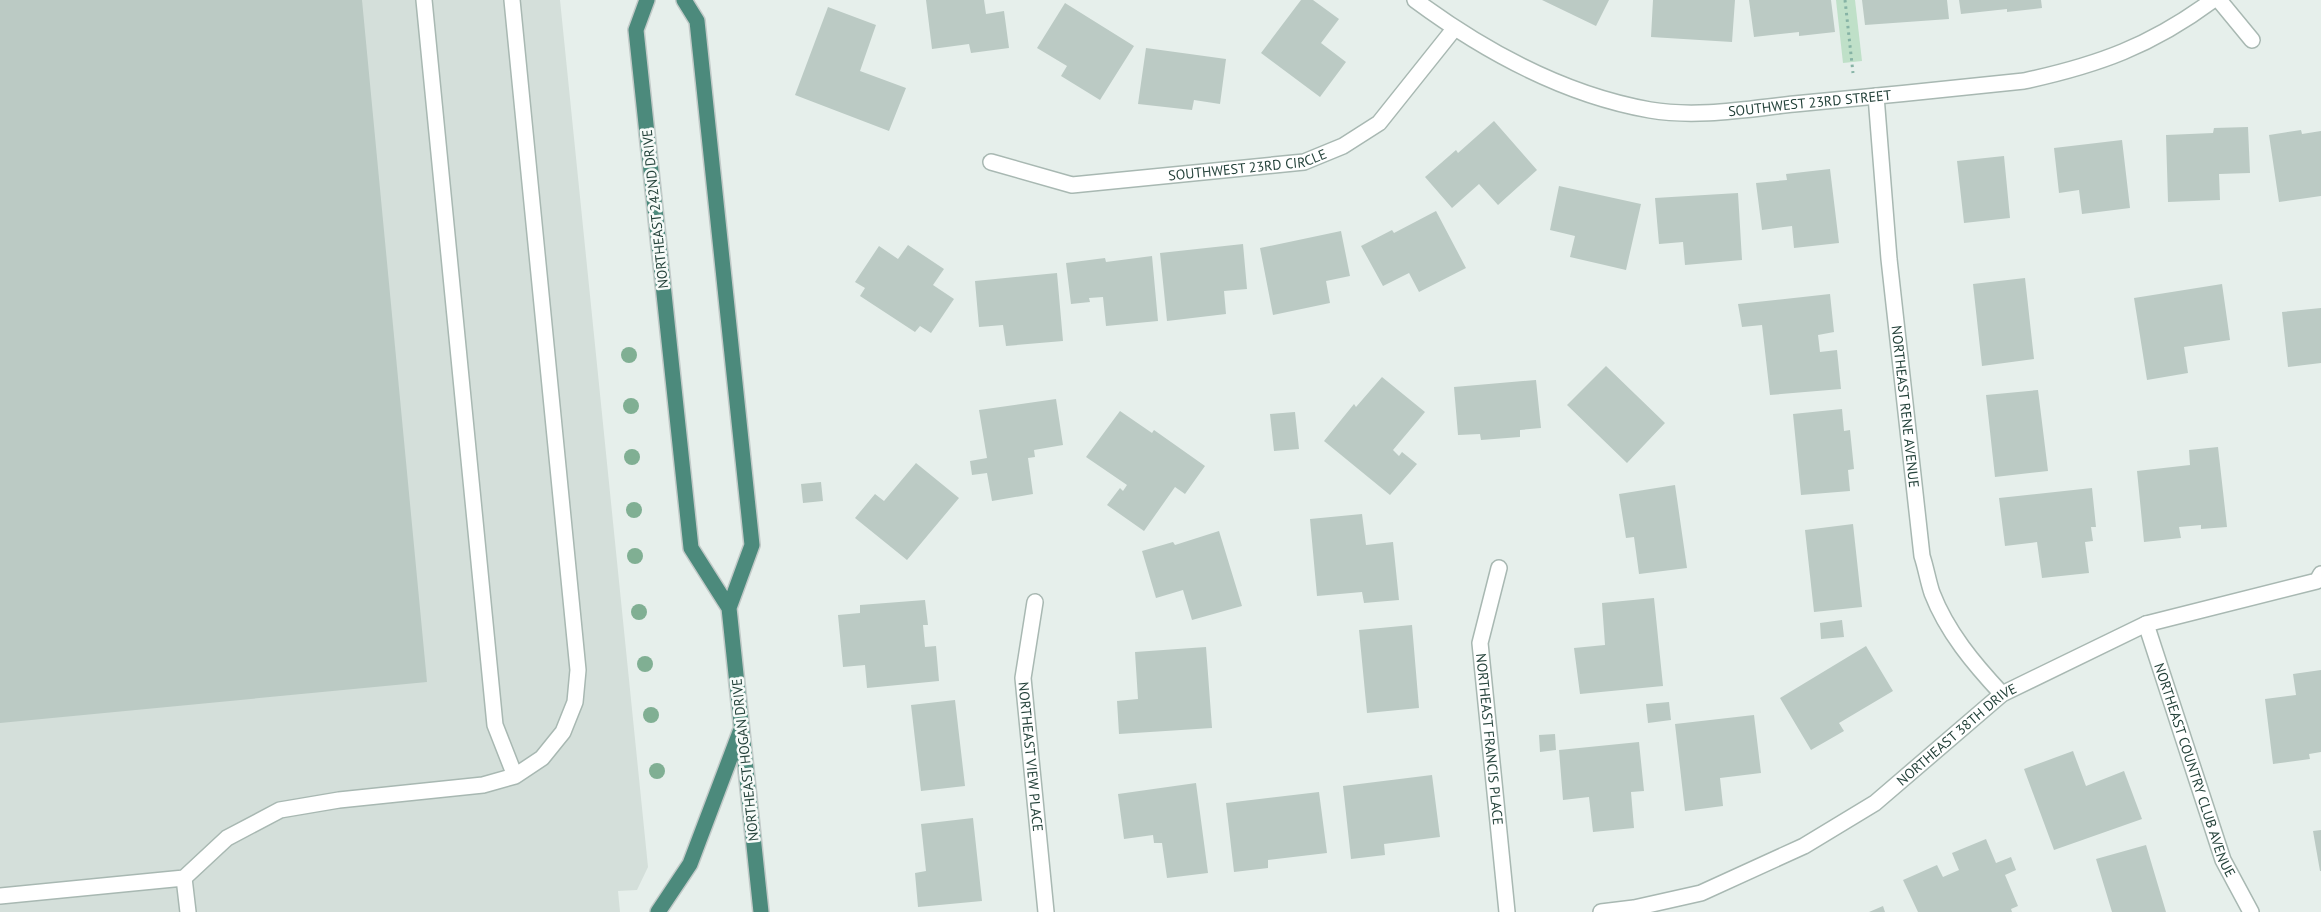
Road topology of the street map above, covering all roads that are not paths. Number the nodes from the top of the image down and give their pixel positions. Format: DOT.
graph roads {
  1 [pos="424,0"];
  2 [pos="512,0"];
  3 [pos="647,0"];
  4 [pos="684,0"];
  5 [pos="1415,0"];
  6 [pos="2213,0"];
  7 [pos="2219,0"];
  8 [pos="1454,29"];
  9 [pos="2252,40"];
  10 [pos="1876,96"];
  11 [pos="991,162"];
  12 [pos="677,419"];
  13 [pos="1499,568"];
  14 [pos="2321,574"];
  15 [pos="1036,602"];
  16 [pos="729,608"];
  17 [pos="2146,624"];
  18 [pos="2002,694"];
  19 [pos="742,729"];
  20 [pos="515,776"];
  21 [pos="184,878"];
  22 [pos="0,896"];
  23 [pos="188,912"];
  24 [pos="658,912"];
  25 [pos="761,912"];
  26 [pos="1046,912"];
  27 [pos="1507,912"];
  28 [pos="1601,912"];
  29 [pos="2251,912"];
  1 -- 20 [label="street"];
  2 -- 20 [label="street"];
  3 -- 12 [label="highway, NORTHEAST 242ND DRIVE"];
  4 -- 16 [label="highway, NORTHEAST HOGAN DRIVE"];
  5 -- 8 [label="street, SOUTHWEST 23RD STREET"];
  6 -- 10 [label="street, SOUTHWEST 23RD STREET"];
  7 -- 9 [label="street"];
  8 -- 10 [label="street, SOUTHWEST 23RD STREET"];
  8 -- 11 [label="street, SOUTHWEST 23RD CIRCLE"];
  10 -- 18 [label="street, NORTHEAST RENE AVENUE"];
  12 -- 16 [label="highway, NORTHEAST HOGAN DRIVE"];
  13 -- 27 [label="street, NORTHEAST FRANCIS PLACE"];
  14 -- 17 [label="street, NORTHEAST 38TH DRIVE"];
  15 -- 26 [label="street, NORTHEAST VIEW PLACE"];
  16 -- 19 [label="highway, NORTHEAST HOGAN DRIVE"];
  17 -- 18 [label="street, NORTHEAST 38TH DRIVE"];
  17 -- 29 [label="street, NORTHEAST COUNTRY CLUB AVENUE"];
  18 -- 28 [label="street, NORTHEAST 38TH DRIVE"];
  19 -- 24 [label="highway"];
  19 -- 25 [label="highway, NORTHEAST HOGAN DRIVE"];
  20 -- 21 [label="street"];
  21 -- 22 [label="street"];
  21 -- 23 [label="street"];
}
